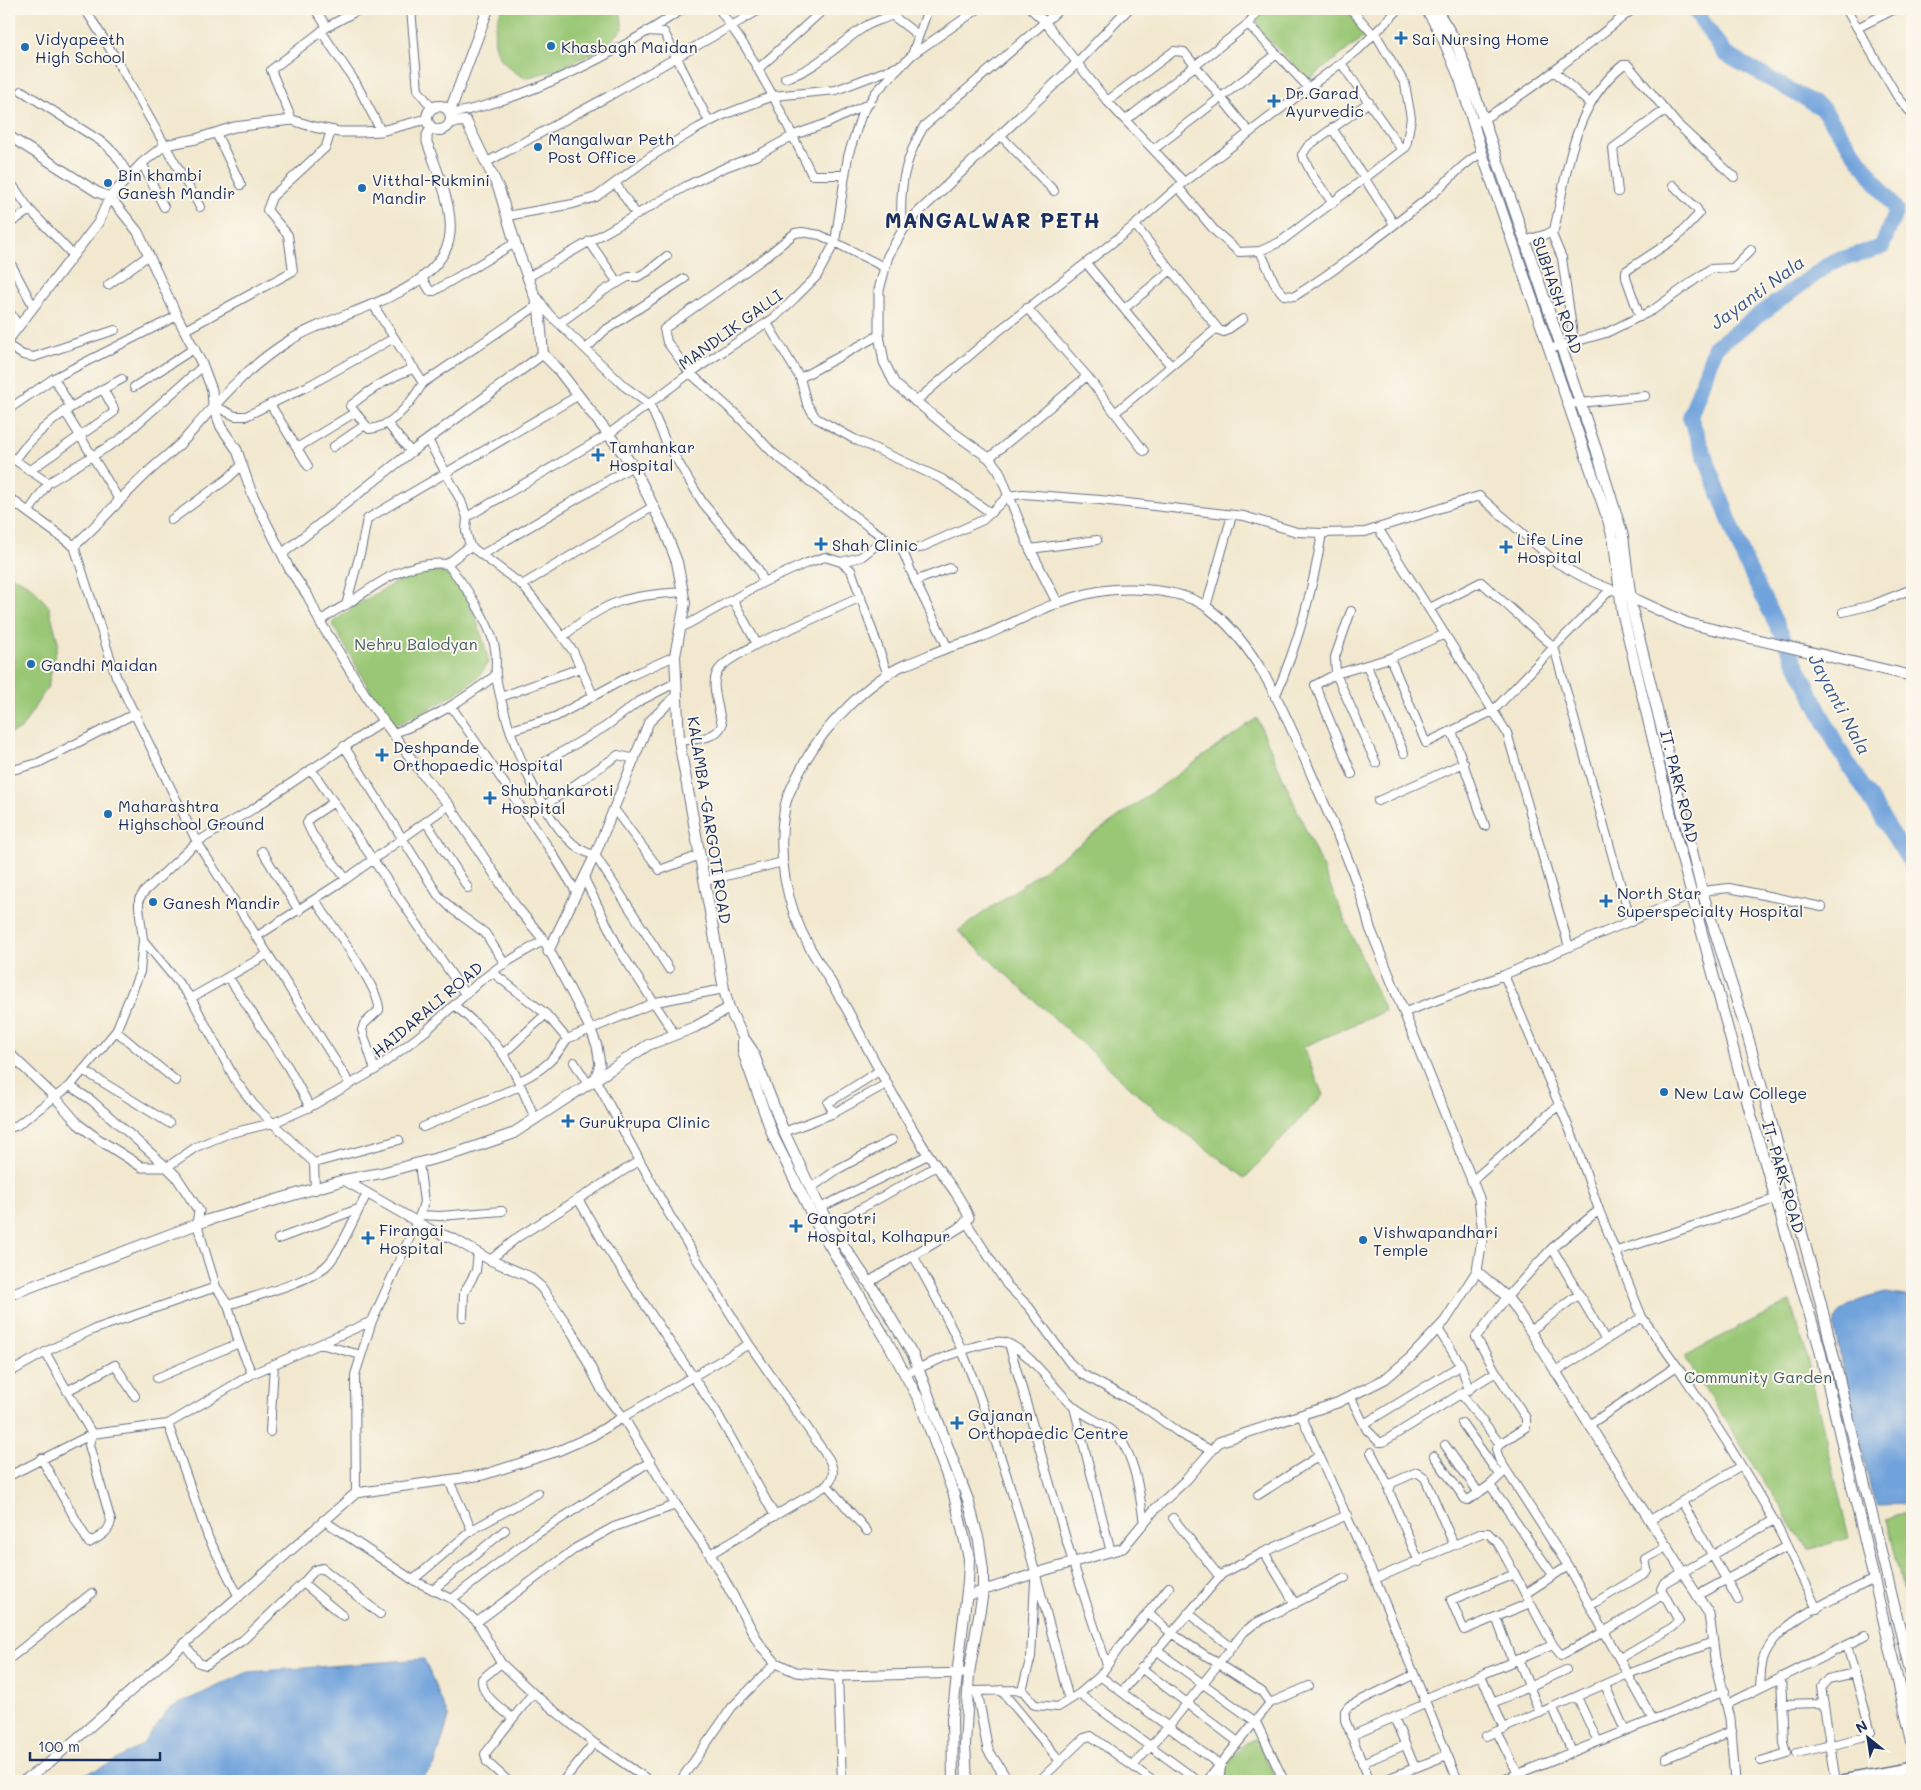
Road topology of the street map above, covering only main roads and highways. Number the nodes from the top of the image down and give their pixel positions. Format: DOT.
graph roads {
  1 [pos="488,9"];
  2 [pos="1426,9"];
  3 [pos="1436,9"];
  4 [pos="451,115"];
  5 [pos="1478,122"];
  6 [pos="1518,236"];
  7 [pos="1575,404"];
  8 [pos="1615,591"];
  9 [pos="1631,597"];
  10 [pos="1912,676"];
  11 [pos="730,1008"];
  12 [pos="742,1037"];
  13 [pos="9,1294"];
  14 [pos="1912,1679"];
  15 [pos="1912,1741"];
  16 [pos="1912,1768"];
  17 [pos="953,1781"];
  18 [pos="967,1781"];
  19 [pos="1843,1781"];
  1 -- 4 [label="main road"];
  2 -- 5 [label="main road, SUBHASH ROAD"];
  3 -- 5 [label="main road, SUBHASH ROAD"];
  4 -- 4 [label="main road"];
  4 -- 11 [label="main road, KALAMBA -GARGOTI ROAD"];
  5 -- 6 [label="main road, SUBHASH ROAD"];
  5 -- 6 [label="main road, SUBHASH ROAD"];
  6 -- 7 [label="main road, SUBHASH ROAD"];
  6 -- 7 [label="main road, SUBHASH ROAD"];
  7 -- 8 [label="main road, SUBHASH ROAD"];
  7 -- 9 [label="main road, SUBHASH ROAD"];
  8 -- 9 [label="main road"];
  8 -- 15 [label="main road, IT. PARK ROAD"];
  9 -- 10 [label="main road"];
  9 -- 14 [label="main road, IT. PARK ROAD"];
  11 -- 12 [label="main road, KALAMBA -GARGOTI ROAD"];
  11 -- 13 [label="main road"];
  12 -- 17 [label="main road, KALAMBA -GARGOTI ROAD"];
  12 -- 18 [label="main road, KALAMBA -GARGOTI ROAD"];
  16 -- 19 [label="main road"];
}
